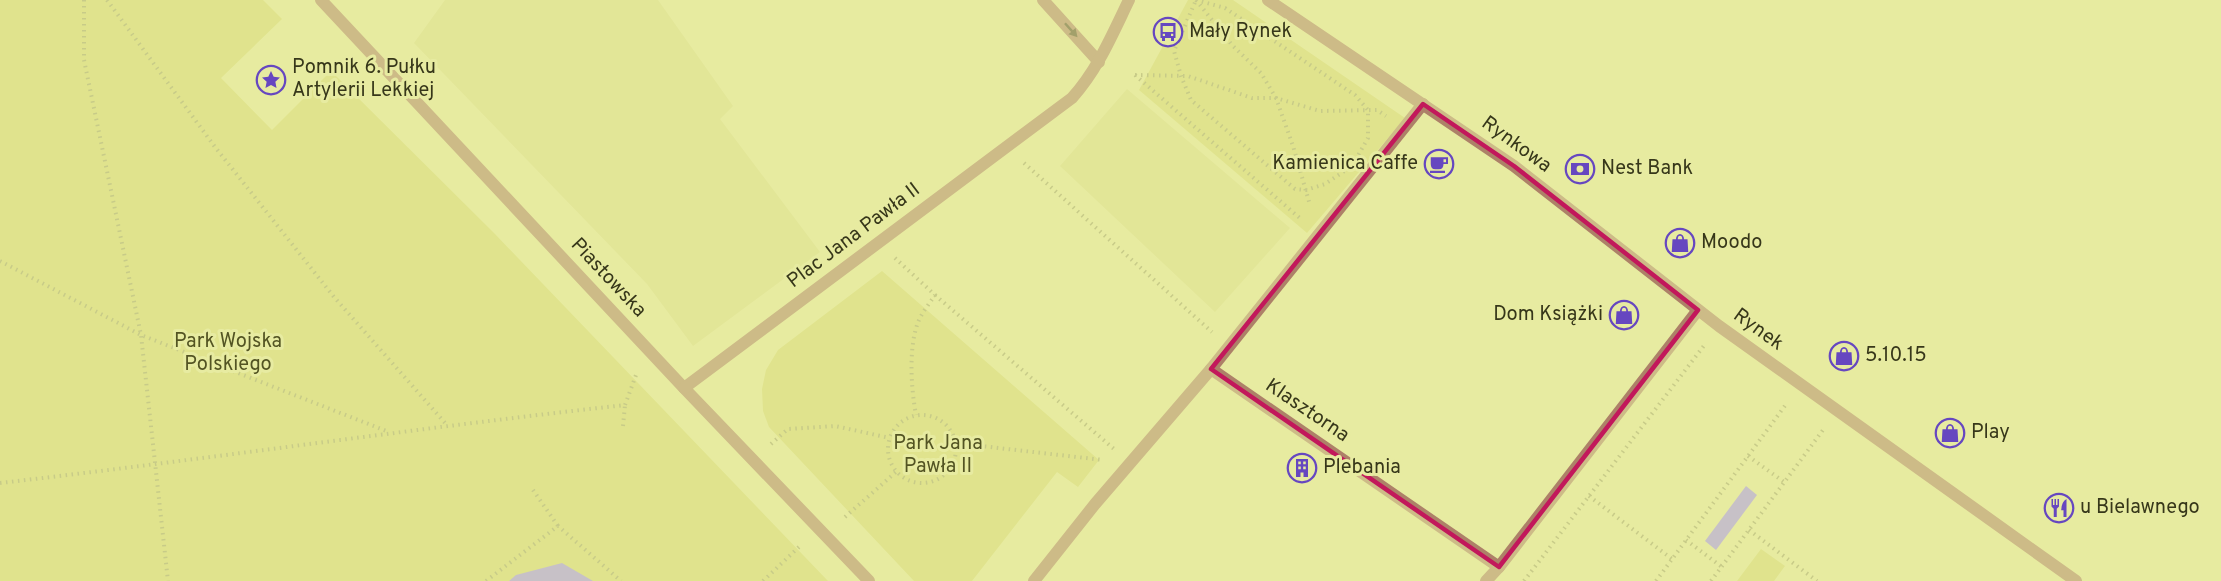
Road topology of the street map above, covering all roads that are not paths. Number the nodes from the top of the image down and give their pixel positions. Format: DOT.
graph roads {
  1 [pos="321,0"];
  2 [pos="1042,0"];
  3 [pos="1129,0"];
  4 [pos="1268,0"];
  5 [pos="1099,62"];
  6 [pos="1423,104"];
  7 [pos="1698,310"];
  8 [pos="1211,369"];
  9 [pos="684,388"];
  10 [pos="1499,567"];
  11 [pos="868,581"];
  12 [pos="1034,581"];
  13 [pos="1486,581"];
  14 [pos="2076,581"];
  1 -- 9 [label="street, Piastowska"];
  2 -- 5 [label="street, one-way"];
  3 -- 5 [label="street"];
  4 -- 6 [label="street"];
  5 -- 9 [label="street, Plac Jana Pawła II"];
  6 -- 7 [label="street, Rynkowa"];
  6 -- 8 [label="street"];
  7 -- 10 [label="street"];
  7 -- 14 [label="street, Rynek"];
  8 -- 10 [label="street, Klasztorna"];
  8 -- 12 [label="street"];
  9 -- 11 [label="street, Piastowska"];
  10 -- 13 [label="street"];
}
